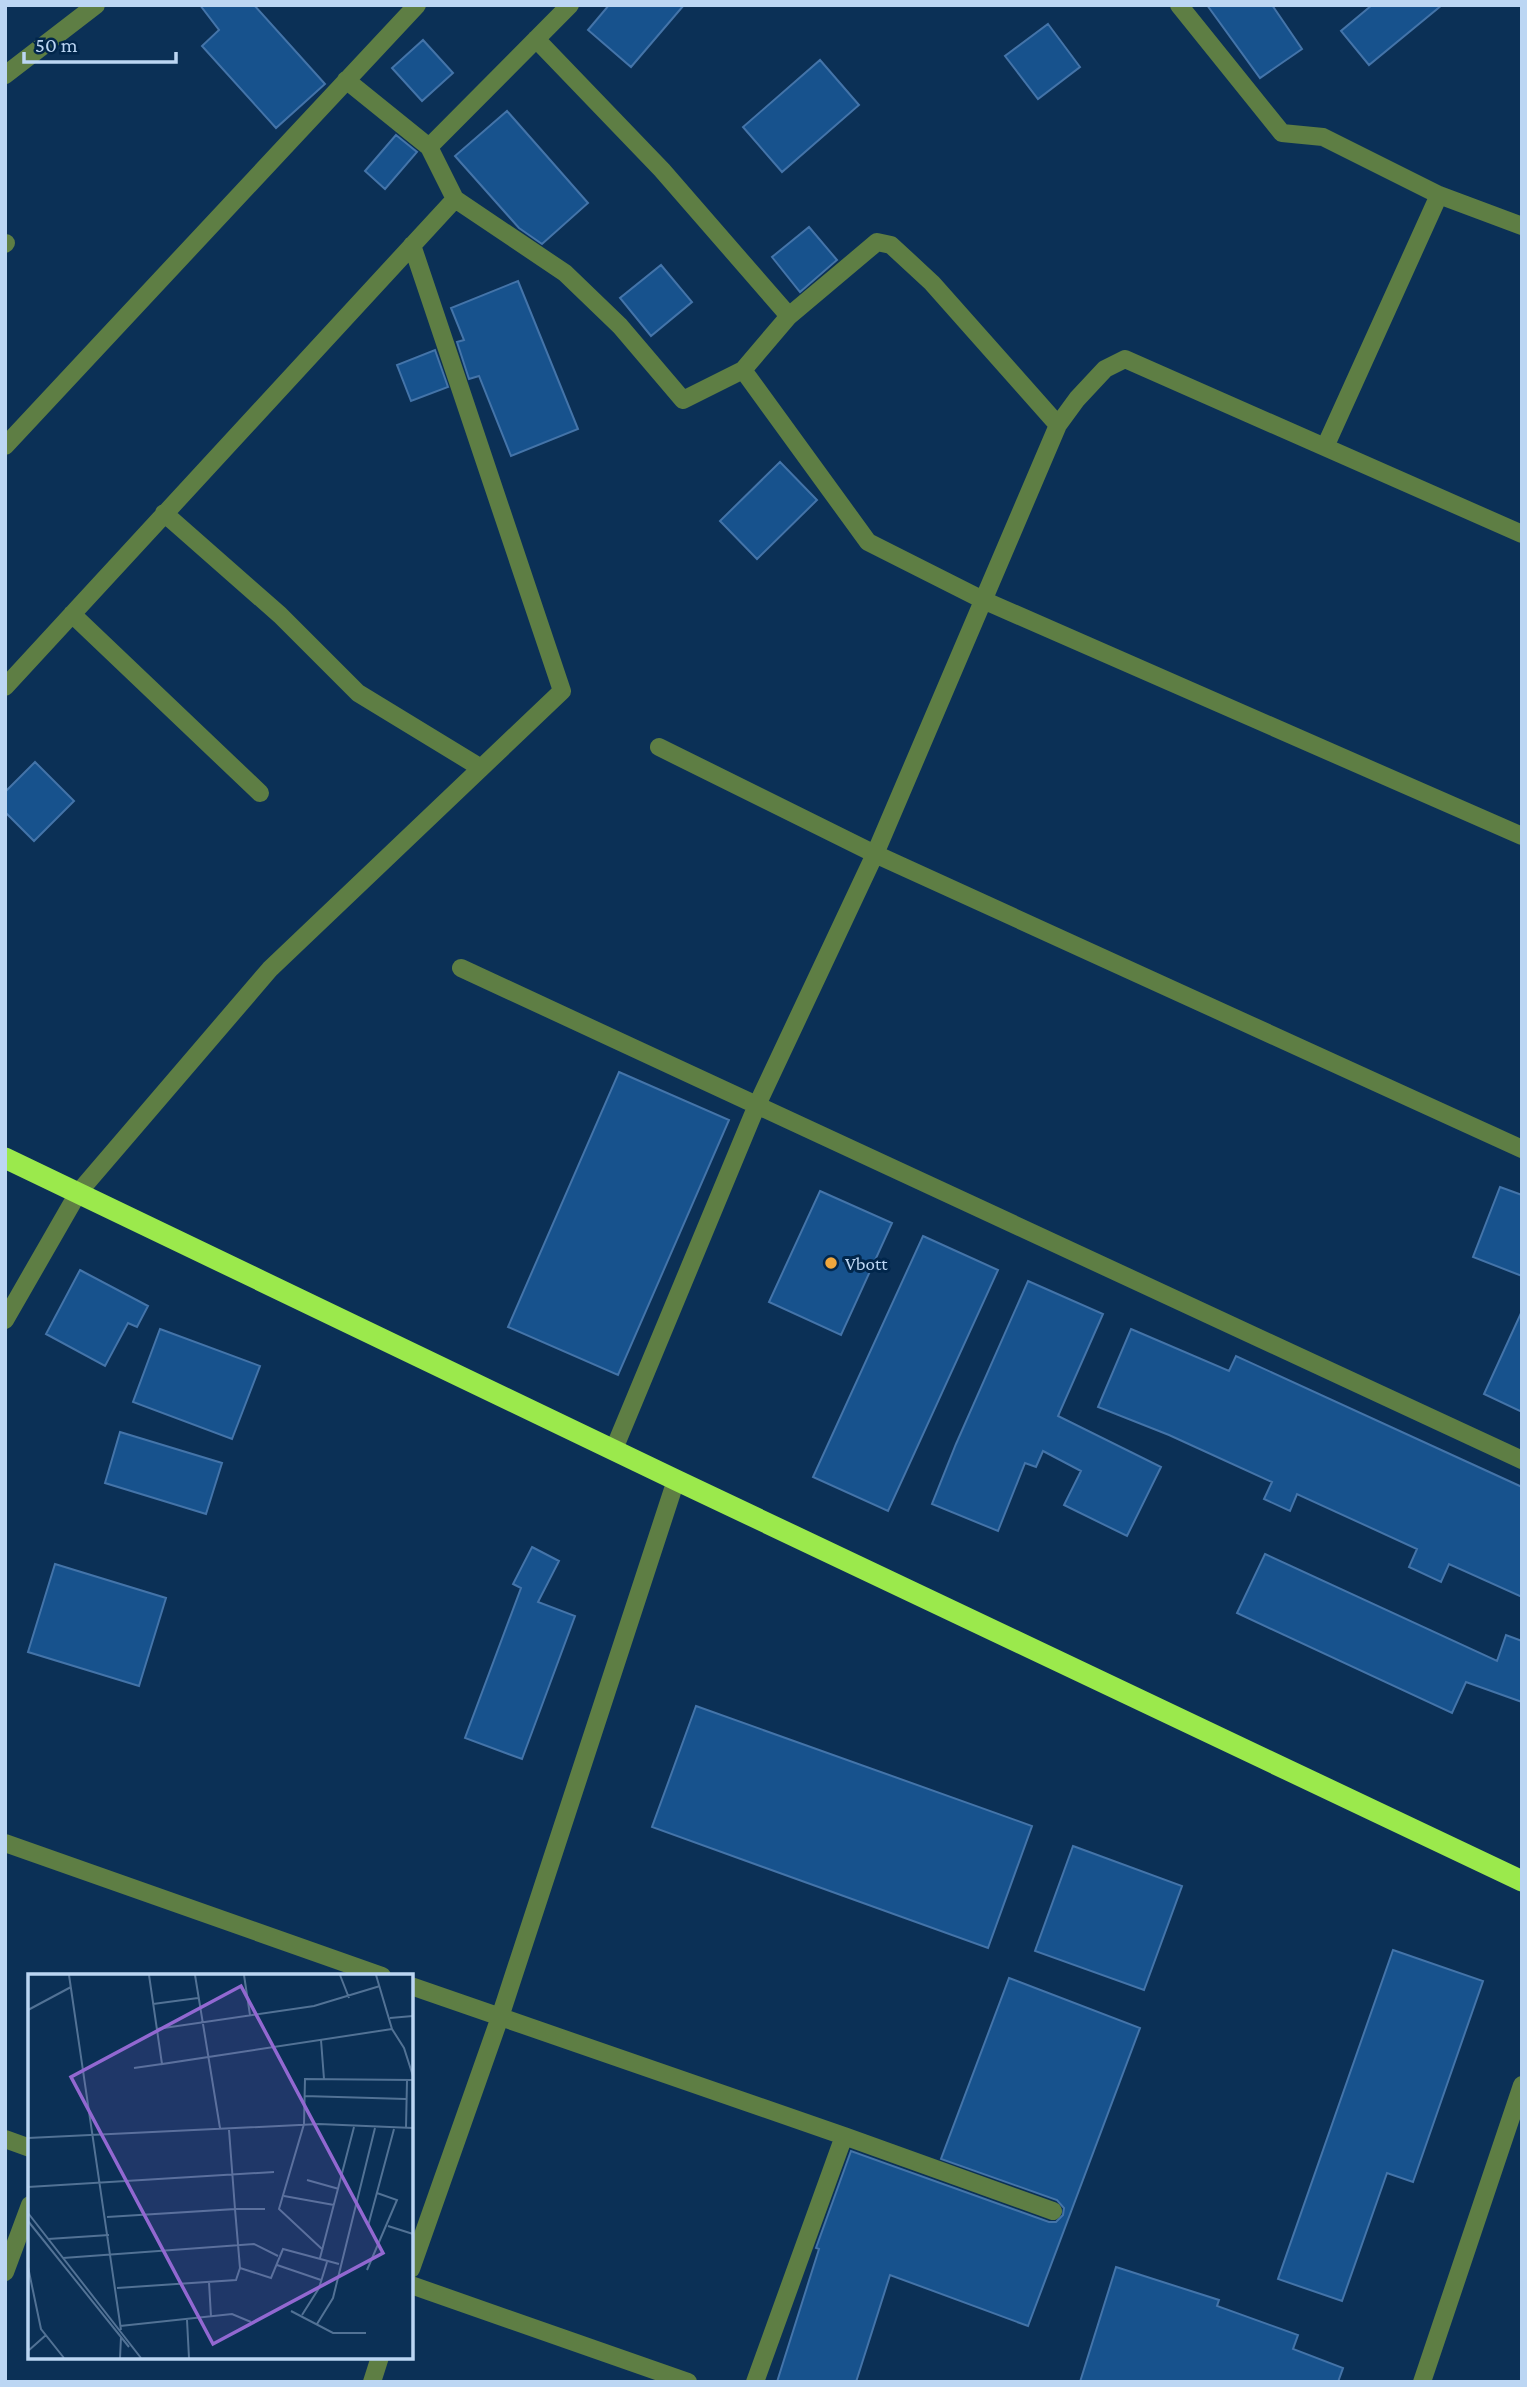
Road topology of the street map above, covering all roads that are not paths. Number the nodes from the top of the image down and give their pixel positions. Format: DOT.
graph roads {
  1 [pos="96,5"];
  2 [pos="417,5"];
  3 [pos="570,5"];
  4 [pos="1179,5"];
  5 [pos="536,39"];
  6 [pos="5,75"];
  7 [pos="346,80"];
  8 [pos="429,147"];
  9 [pos="1439,195"];
  10 [pos="455,199"];
  11 [pos="1522,226"];
  12 [pos="412,245"];
  13 [pos="789,316"];
  14 [pos="743,370"];
  15 [pos="1058,425"];
  16 [pos="5,446"];
  17 [pos="1325,447"];
  18 [pos="164,513"];
  19 [pos="1522,534"];
  20 [pos="983,600"];
  21 [pos="72,614"];
  22 [pos="5,687"];
  23 [pos="659,747"];
  24 [pos="481,768"];
  25 [pos="260,793"];
  26 [pos="1522,836"];
  27 [pos="875,854"];
  28 [pos="461,968"];
  29 [pos="757,1105"];
  30 [pos="1522,1149"];
  31 [pos="5,1158"];
  32 [pos="78,1193"];
  33 [pos="5,1320"];
  34 [pos="614,1449"];
  35 [pos="1522,1460"];
  36 [pos="676,1480"];
  37 [pos="5,1843"];
  38 [pos="1522,1881"];
  39 [pos="376,1974"];
  40 [pos="413,1987"];
  41 [pos="499,2017"];
  42 [pos="1522,2085"];
  43 [pos="844,2136"];
  44 [pos="5,2139"];
  45 [pos="28,2147"];
  46 [pos="28,2210"];
  47 [pos="1054,2211"];
  48 [pos="413,2263"];
  49 [pos="5,2272"];
  50 [pos="413,2286"];
  51 [pos="379,2359"];
  52 [pos="372,2382"];
  53 [pos="688,2382"];
  54 [pos="755,2382"];
  55 [pos="1422,2382"];
  1 -- 6 [label="street"];
  2 -- 7 [label="street"];
  3 -- 5 [label="street"];
  4 -- 9 [label="street"];
  5 -- 8 [label="street"];
  5 -- 13 [label="street"];
  7 -- 8 [label="street"];
  7 -- 16 [label="street"];
  8 -- 10 [label="street"];
  9 -- 11 [label="street"];
  9 -- 17 [label="street"];
  10 -- 12 [label="street"];
  10 -- 14 [label="street"];
  12 -- 18 [label="street"];
  12 -- 24 [label="street"];
  13 -- 14 [label="street"];
  13 -- 15 [label="street"];
  14 -- 20 [label="street"];
  15 -- 17 [label="street"];
  15 -- 20 [label="street"];
  17 -- 19 [label="street"];
  18 -- 21 [label="street"];
  18 -- 24 [label="street"];
  20 -- 26 [label="street"];
  20 -- 27 [label="street"];
  21 -- 22 [label="street"];
  21 -- 25 [label="street"];
  23 -- 27 [label="street"];
  24 -- 32 [label="street"];
  27 -- 29 [label="street"];
  27 -- 30 [label="street"];
  28 -- 29 [label="street"];
  29 -- 34 [label="street"];
  29 -- 35 [label="street"];
  31 -- 32 [label="highway"];
  32 -- 33 [label="street"];
  32 -- 34 [label="highway"];
  34 -- 36 [label="highway"];
  36 -- 38 [label="highway"];
  36 -- 41 [label="street"];
  37 -- 39 [label="street"];
  40 -- 41 [label="street"];
  41 -- 43 [label="street"];
  41 -- 48 [label="street"];
  42 -- 55 [label="street"];
  43 -- 47 [label="street"];
  43 -- 54 [label="street"];
  44 -- 45 [label="street"];
  46 -- 49 [label="street"];
  50 -- 53 [label="street"];
  51 -- 52 [label="street"];
}
